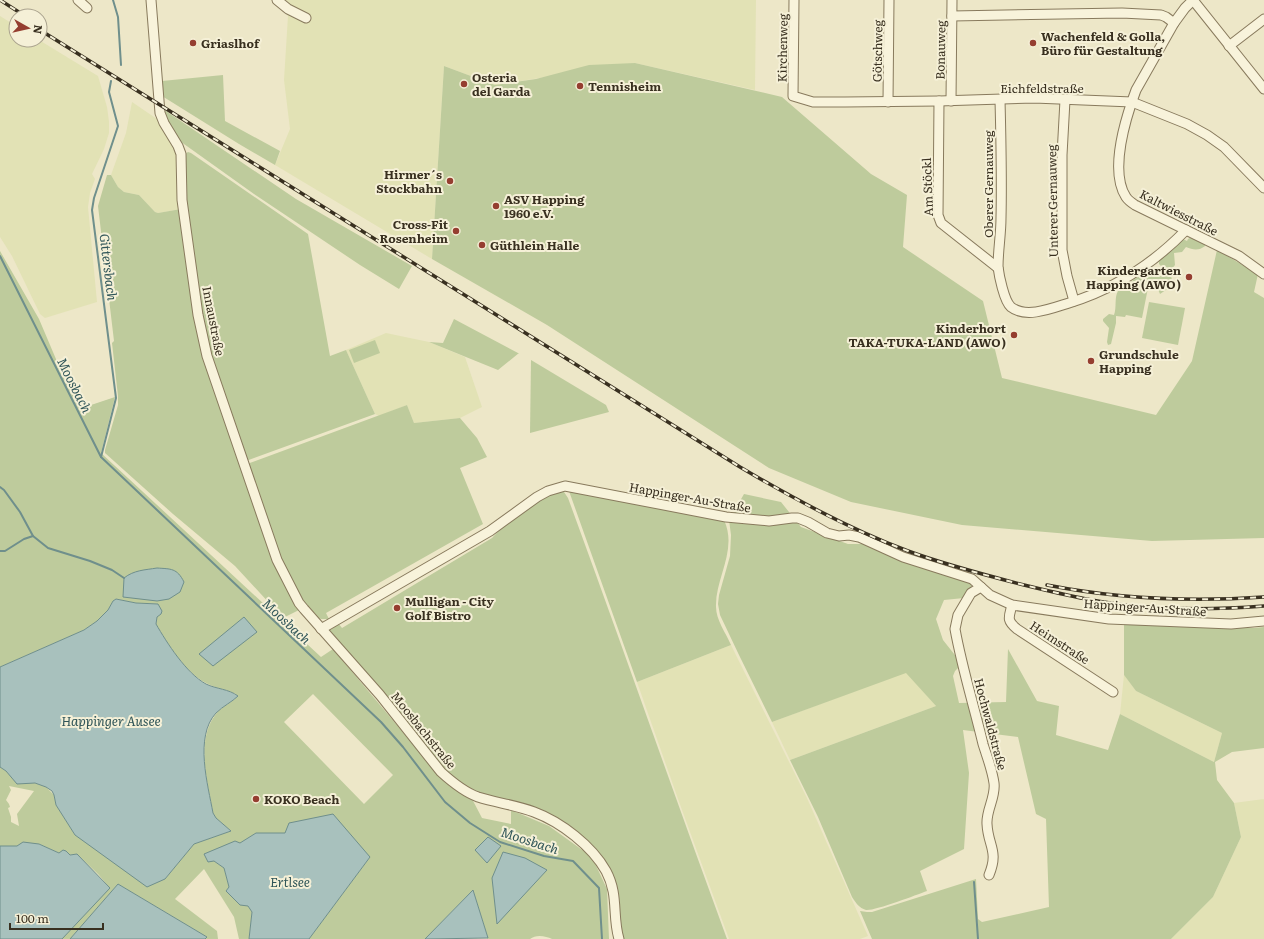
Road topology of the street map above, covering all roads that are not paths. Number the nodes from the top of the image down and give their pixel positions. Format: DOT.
graph roads {
  1 [pos="78,0"];
  2 [pos="151,0"];
  3 [pos="277,0"];
  4 [pos="794,0"];
  5 [pos="889,0"];
  6 [pos="952,0"];
  7 [pos="1193,0"];
  8 [pos="87,8"];
  9 [pos="952,16"];
  10 [pos="306,18"];
  11 [pos="1264,19"];
  12 [pos="1174,23"];
  13 [pos="1229,46"];
  14 [pos="1264,89"];
  15 [pos="793,96"];
  16 [pos="1000,100"];
  17 [pos="1065,100"];
  18 [pos="939,101"];
  19 [pos="951,101"];
  20 [pos="888,102"];
  21 [pos="1132,102"];
  22 [pos="1264,188"];
  23 [pos="1186,230"];
  24 [pos="998,268"];
  25 [pos="1264,274"];
  26 [pos="1074,301"];
  27 [pos="981,587"];
  28 [pos="1012,605"];
  29 [pos="1264,621"];
  30 [pos="322,629"];
  31 [pos="1113,692"];
  32 [pos="989,874"];
  33 [pos="619,939"];
  1 -- 8 [label="street"];
  2 -- 30 [label="street, Innaustraße"];
  3 -- 10 [label="street"];
  4 -- 15 [label="street, Kirchenweg"];
  5 -- 20 [label="street, Götschweg"];
  6 -- 9 [label="street, Bonauweg"];
  7 -- 12 [label="street, Kaltwiesstraße"];
  7 -- 13 [label="street"];
  9 -- 12 [label="street"];
  9 -- 19 [label="street, Bonauweg"];
  11 -- 13 [label="street"];
  12 -- 21 [label="street, Kaltwiesstraße"];
  13 -- 14 [label="street"];
  15 -- 20 [label="street, Eichfeldstraße"];
  16 -- 17 [label="street, Eichfeldstraße"];
  16 -- 19 [label="street, Eichfeldstraße"];
  16 -- 24 [label="street, Oberer Gernauweg"];
  17 -- 21 [label="street, Eichfeldstraße"];
  17 -- 26 [label="street, Unterer Gernauweg"];
  18 -- 19 [label="street, Eichfeldstraße"];
  18 -- 20 [label="street, Eichfeldstraße"];
  18 -- 24 [label="street, Am Stöckl"];
  21 -- 22 [label="street, Eichfeldstraße"];
  21 -- 23 [label="street, Kaltwiesstraße"];
  23 -- 25 [label="street, Kaltwiesstraße"];
  23 -- 26 [label="street, Oberer Gernauweg"];
  24 -- 26 [label="street, Oberer Gernauweg"];
  27 -- 28 [label="street, Happinger-Au-Straße"];
  27 -- 30 [label="street, Happinger-Au-Straße"];
  27 -- 32 [label="street, Hochwaldstraße"];
  28 -- 29 [label="street, Happinger-Au-Straße"];
  28 -- 31 [label="street, Heimstraße"];
  30 -- 33 [label="street, Moosbachstraße"];
}
